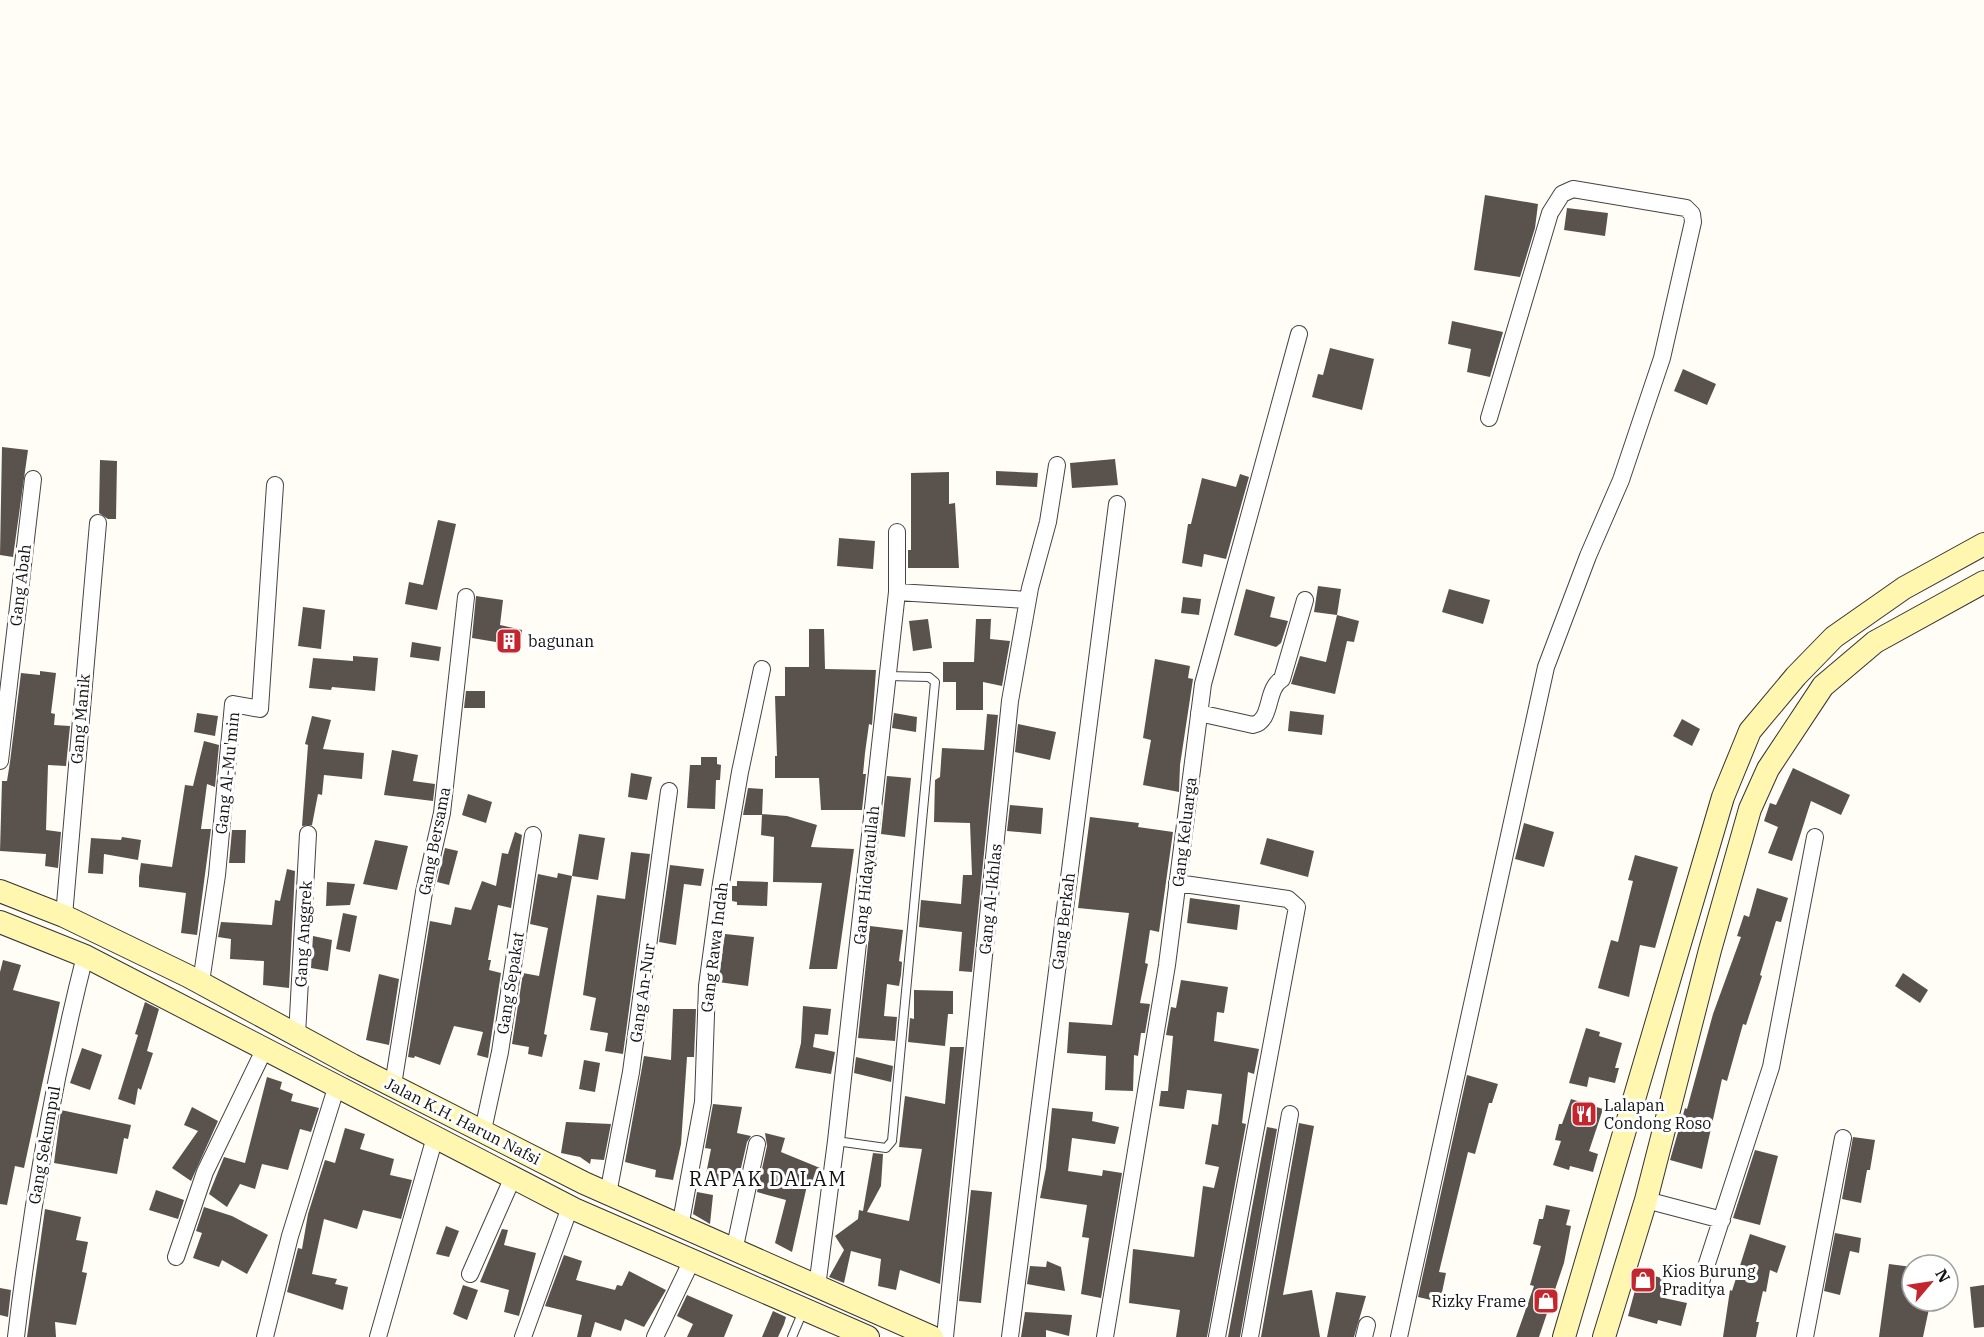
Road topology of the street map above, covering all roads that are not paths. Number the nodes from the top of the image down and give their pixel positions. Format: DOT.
graph roads {
  1 [pos="1299,334"];
  2 [pos="1489,418"];
  3 [pos="1057,465"];
  4 [pos="33,479"];
  5 [pos="275,485"];
  6 [pos="1117,504"];
  7 [pos="98,523"];
  8 [pos="897,532"];
  9 [pos="1984,544"];
  10 [pos="1984,582"];
  11 [pos="897,592"];
  12 [pos="466,597"];
  13 [pos="1028,600"];
  14 [pos="1305,600"];
  15 [pos="762,669"];
  16 [pos="888,676"];
  17 [pos="1199,713"];
  18 [pos="0,761"];
  19 [pos="669,791"];
  20 [pos="308,834"];
  21 [pos="533,835"];
  22 [pos="1815,837"];
  23 [pos="1178,883"];
  24 [pos="0,891"];
  25 [pos="64,916"];
  26 [pos="0,922"];
  27 [pos="85,956"];
  28 [pos="201,982"];
  29 [pos="297,1035"];
  30 [pos="265,1048"];
  31 [pos="337,1085"];
  32 [pos="393,1085"];
  33 [pos="1290,1114"];
  34 [pos="483,1130"];
  35 [pos="435,1137"];
  36 [pos="1844,1138"];
  37 [pos="836,1141"];
  38 [pos="757,1144"];
  39 [pos="513,1177"];
  40 [pos="608,1194"];
  41 [pos="1646,1200"];
  42 [pos="570,1207"];
  43 [pos="1722,1220"];
  44 [pos="670,1223"];
  45 [pos="650,1243"];
  46 [pos="734,1251"];
  47 [pos="176,1257"];
  48 [pos="692,1260"];
  49 [pos="470,1274"];
  50 [pos="1700,1285"];
  51 [pos="817,1287"];
  52 [pos="805,1308"];
  53 [pos="863,1336"];
  54 [pos="16,1337"];
  55 [pos="265,1337"];
  56 [pos="378,1337"];
  57 [pos="523,1337"];
  58 [pos="655,1337"];
  59 [pos="792,1337"];
  60 [pos="932,1337"];
  61 [pos="945,1337"];
  62 [pos="1010,1337"];
  63 [pos="1105,1337"];
  64 [pos="1217,1337"];
  65 [pos="1250,1337"];
  66 [pos="1399,1337"];
  67 [pos="1564,1337"];
  68 [pos="1604,1337"];
  69 [pos="1805,1337"];
  1 -- 17 [label="street, Gang Keluarga"];
  2 -- 66 [label="street"];
  3 -- 13 [label="street, Gang Al-Ikhlas"];
  4 -- 18 [label="street, Gang Abah"];
  5 -- 28 [label="street, Gang Al-Mu'min"];
  6 -- 62 [label="street, Gang Berkah"];
  7 -- 25 [label="street, Gang Manik"];
  8 -- 11 [label="street, Gang Hidayatullah"];
  9 -- 67 [label="main road"];
  10 -- 41 [label="main road"];
  11 -- 13 [label="street"];
  11 -- 16 [label="street, Gang Hidayatullah"];
  12 -- 32 [label="street, Gang Bersama"];
  13 -- 61 [label="street, Gang Al-Ikhlas"];
  14 -- 17 [label="street"];
  15 -- 44 [label="street, Gang Rawa Indah"];
  16 -- 37 [label="street, Gang Hidayatullah"];
  16 -- 37 [label="lane"];
  17 -- 23 [label="street, Gang Keluarga"];
  19 -- 40 [label="street, Gang An-Nur"];
  20 -- 29 [label="street, Gang Anggrek"];
  21 -- 34 [label="street, Gang Sepakat"];
  22 -- 43 [label="street"];
  23 -- 63 [label="street, Gang Keluarga"];
  23 -- 64 [label="street"];
  24 -- 25 [label="main road, Jalan K.H. Harun Nafsi"];
  25 -- 28 [label="main road, Jalan K.H. Harun Nafsi"];
  26 -- 27 [label="main road, Jalan K.H. Harun Nafsi"];
  27 -- 30 [label="main road, Jalan K.H. Harun Nafsi"];
  27 -- 54 [label="street, Gang Sekumpul"];
  28 -- 29 [label="main road, Jalan K.H. Harun Nafsi"];
  29 -- 32 [label="main road, Jalan K.H. Harun Nafsi"];
  30 -- 31 [label="main road, Jalan K.H. Harun Nafsi"];
  30 -- 47 [label="street"];
  31 -- 35 [label="main road, Jalan K.H. Harun Nafsi"];
  31 -- 55 [label="street"];
  32 -- 34 [label="main road, Jalan K.H. Harun Nafsi"];
  33 -- 65 [label="street"];
  34 -- 40 [label="main road, Jalan K.H. Harun Nafsi"];
  35 -- 39 [label="main road, Jalan K.H. Harun Nafsi"];
  35 -- 56 [label="street"];
  36 -- 69 [label="street"];
  37 -- 51 [label="street, Gang Hidayatullah"];
  38 -- 46 [label="street"];
  39 -- 42 [label="main road, Jalan K.H. Harun Nafsi"];
  39 -- 49 [label="street"];
  40 -- 44 [label="main road, Jalan K.H. Harun Nafsi"];
  41 -- 43 [label="street"];
  41 -- 68 [label="main road"];
  42 -- 45 [label="main road, Jalan K.H. Harun Nafsi"];
  42 -- 57 [label="street"];
  43 -- 50 [label="street"];
  44 -- 45 [label="main road"];
  44 -- 46 [label="main road, Jalan K.H. Harun Nafsi"];
  45 -- 48 [label="main road, Jalan K.H. Harun Nafsi"];
  46 -- 51 [label="main road, Jalan K.H. Harun Nafsi"];
  48 -- 52 [label="main road, Jalan K.H. Harun Nafsi"];
  48 -- 58 [label="street"];
  51 -- 60 [label="main road, Jalan K.H. Harun Nafsi"];
  52 -- 53 [label="main road, Jalan K.H. Harun Nafsi"];
  52 -- 59 [label="lane"];
}
